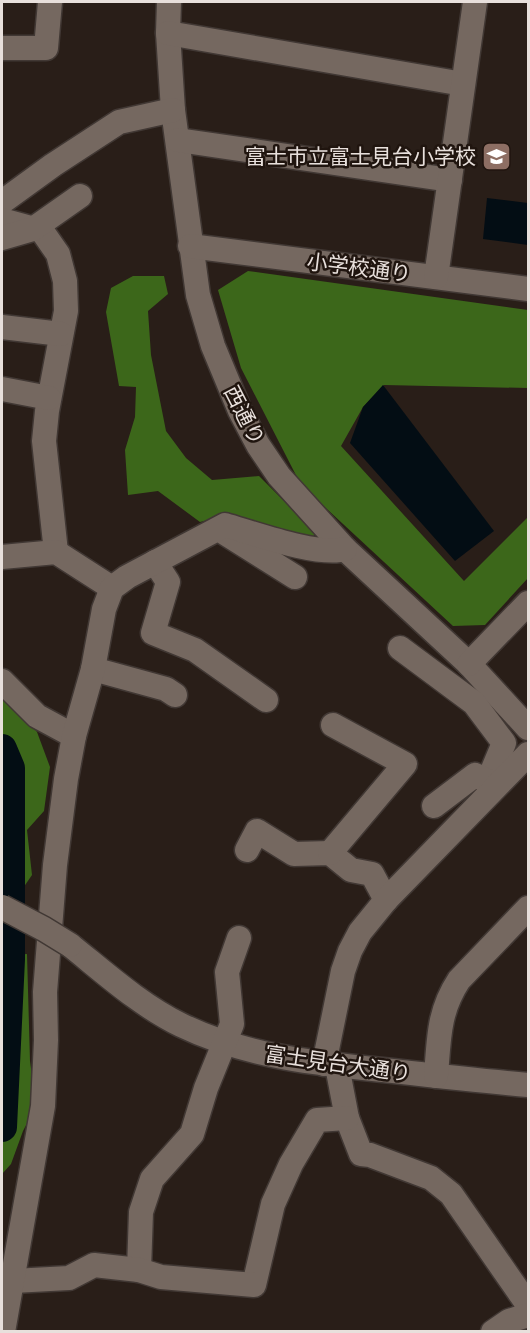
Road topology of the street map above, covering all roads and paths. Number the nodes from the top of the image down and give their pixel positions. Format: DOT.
graph roads {
  1 [pos="50,2"];
  2 [pos="168,2"];
  3 [pos="475,2"];
  4 [pos="168,33"];
  5 [pos="2,48"];
  6 [pos="463,84"];
  7 [pos="173,110"];
  8 [pos="178,140"];
  9 [pos="450,180"];
  10 [pos="80,196"];
  11 [pos="2,202"];
  12 [pos="2,220"];
  13 [pos="33,229"];
  14 [pos="2,238"];
  15 [pos="190,246"];
  16 [pos="436,277"];
  17 [pos="528,289"];
  18 [pos="2,327"];
  19 [pos="61,334"];
  20 [pos="2,388"];
  21 [pos="49,398"];
  22 [pos="218,528"];
  23 [pos="345,549"];
  24 [pos="57,552"];
  25 [pos="2,557"];
  26 [pos="155,562"];
  27 [pos="295,577"];
  28 [pos="112,588"];
  29 [pos="528,603"];
  30 [pos="400,648"];
  31 [pos="469,664"];
  32 [pos="93,669"];
  33 [pos="2,681"];
  34 [pos="176,695"];
  35 [pos="266,700"];
  36 [pos="333,725"];
  37 [pos="528,728"];
  38 [pos="74,736"];
  39 [pos="528,754"];
  40 [pos="491,784"];
  41 [pos="434,806"];
  42 [pos="247,850"];
  43 [pos="330,853"];
  44 [pos="386,900"];
  45 [pos="2,908"];
  46 [pos="528,908"];
  47 [pos="239,938"];
  48 [pos="225,1043"];
  49 [pos="331,1065"];
  50 [pos="436,1076"];
  51 [pos="528,1085"];
  52 [pos="347,1118"];
  53 [pos="139,1270"];
  54 [pos="7,1279"];
  55 [pos="528,1305"];
  56 [pos="528,1315"];
  57 [pos="3,1332"];
  58 [pos="492,1332"];
  1 -- 5 [label="street"];
  2 -- 4 [label="street, 西通り"];
  3 -- 6 [label="street"];
  4 -- 6 [label="street"];
  4 -- 7 [label="street, 西通り"];
  6 -- 9 [label="street"];
  7 -- 8 [label="street, 西通り"];
  7 -- 11 [label="street"];
  8 -- 9 [label="street"];
  8 -- 15 [label="street, 西通り"];
  9 -- 16 [label="street"];
  10 -- 13 [label="street"];
  12 -- 13 [label="street"];
  13 -- 14 [label="street"];
  13 -- 19 [label="street"];
  15 -- 16 [label="street, 小学校通り"];
  15 -- 23 [label="street, 西通り"];
  16 -- 17 [label="street, 小学校通り"];
  18 -- 19 [label="street"];
  19 -- 21 [label="street"];
  20 -- 21 [label="street"];
  21 -- 24 [label="street"];
  22 -- 23 [label="street"];
  22 -- 26 [label="street"];
  22 -- 27 [label="street"];
  23 -- 31 [label="street, 西通り"];
  24 -- 25 [label="street"];
  24 -- 28 [label="street"];
  26 -- 28 [label="street"];
  26 -- 35 [label="street"];
  28 -- 32 [label="street"];
  29 -- 31 [label="street"];
  30 -- 40 [label="street"];
  31 -- 37 [label="street, 西通り"];
  32 -- 34 [label="street"];
  32 -- 38 [label="street"];
  33 -- 38 [label="street"];
  36 -- 43 [label="street"];
  38 -- 54 [label="street"];
  39 -- 40 [label="street"];
  40 -- 41 [label="street"];
  40 -- 44 [label="street"];
  42 -- 43 [label="street"];
  43 -- 44 [label="street"];
  44 -- 49 [label="street"];
  45 -- 48 [label="street, 富士見台大通り, bridge"];
  46 -- 50 [label="street"];
  47 -- 48 [label="street"];
  48 -- 49 [label="street, 富士見台大通り"];
  48 -- 53 [label="street"];
  49 -- 50 [label="street, 富士見台大通り"];
  49 -- 52 [label="street"];
  50 -- 51 [label="street, 富士見台大通り"];
  52 -- 53 [label="street"];
  52 -- 55 [label="street"];
  53 -- 54 [label="street"];
  54 -- 57 [label="street"];
  56 -- 58 [label="street"];
}
